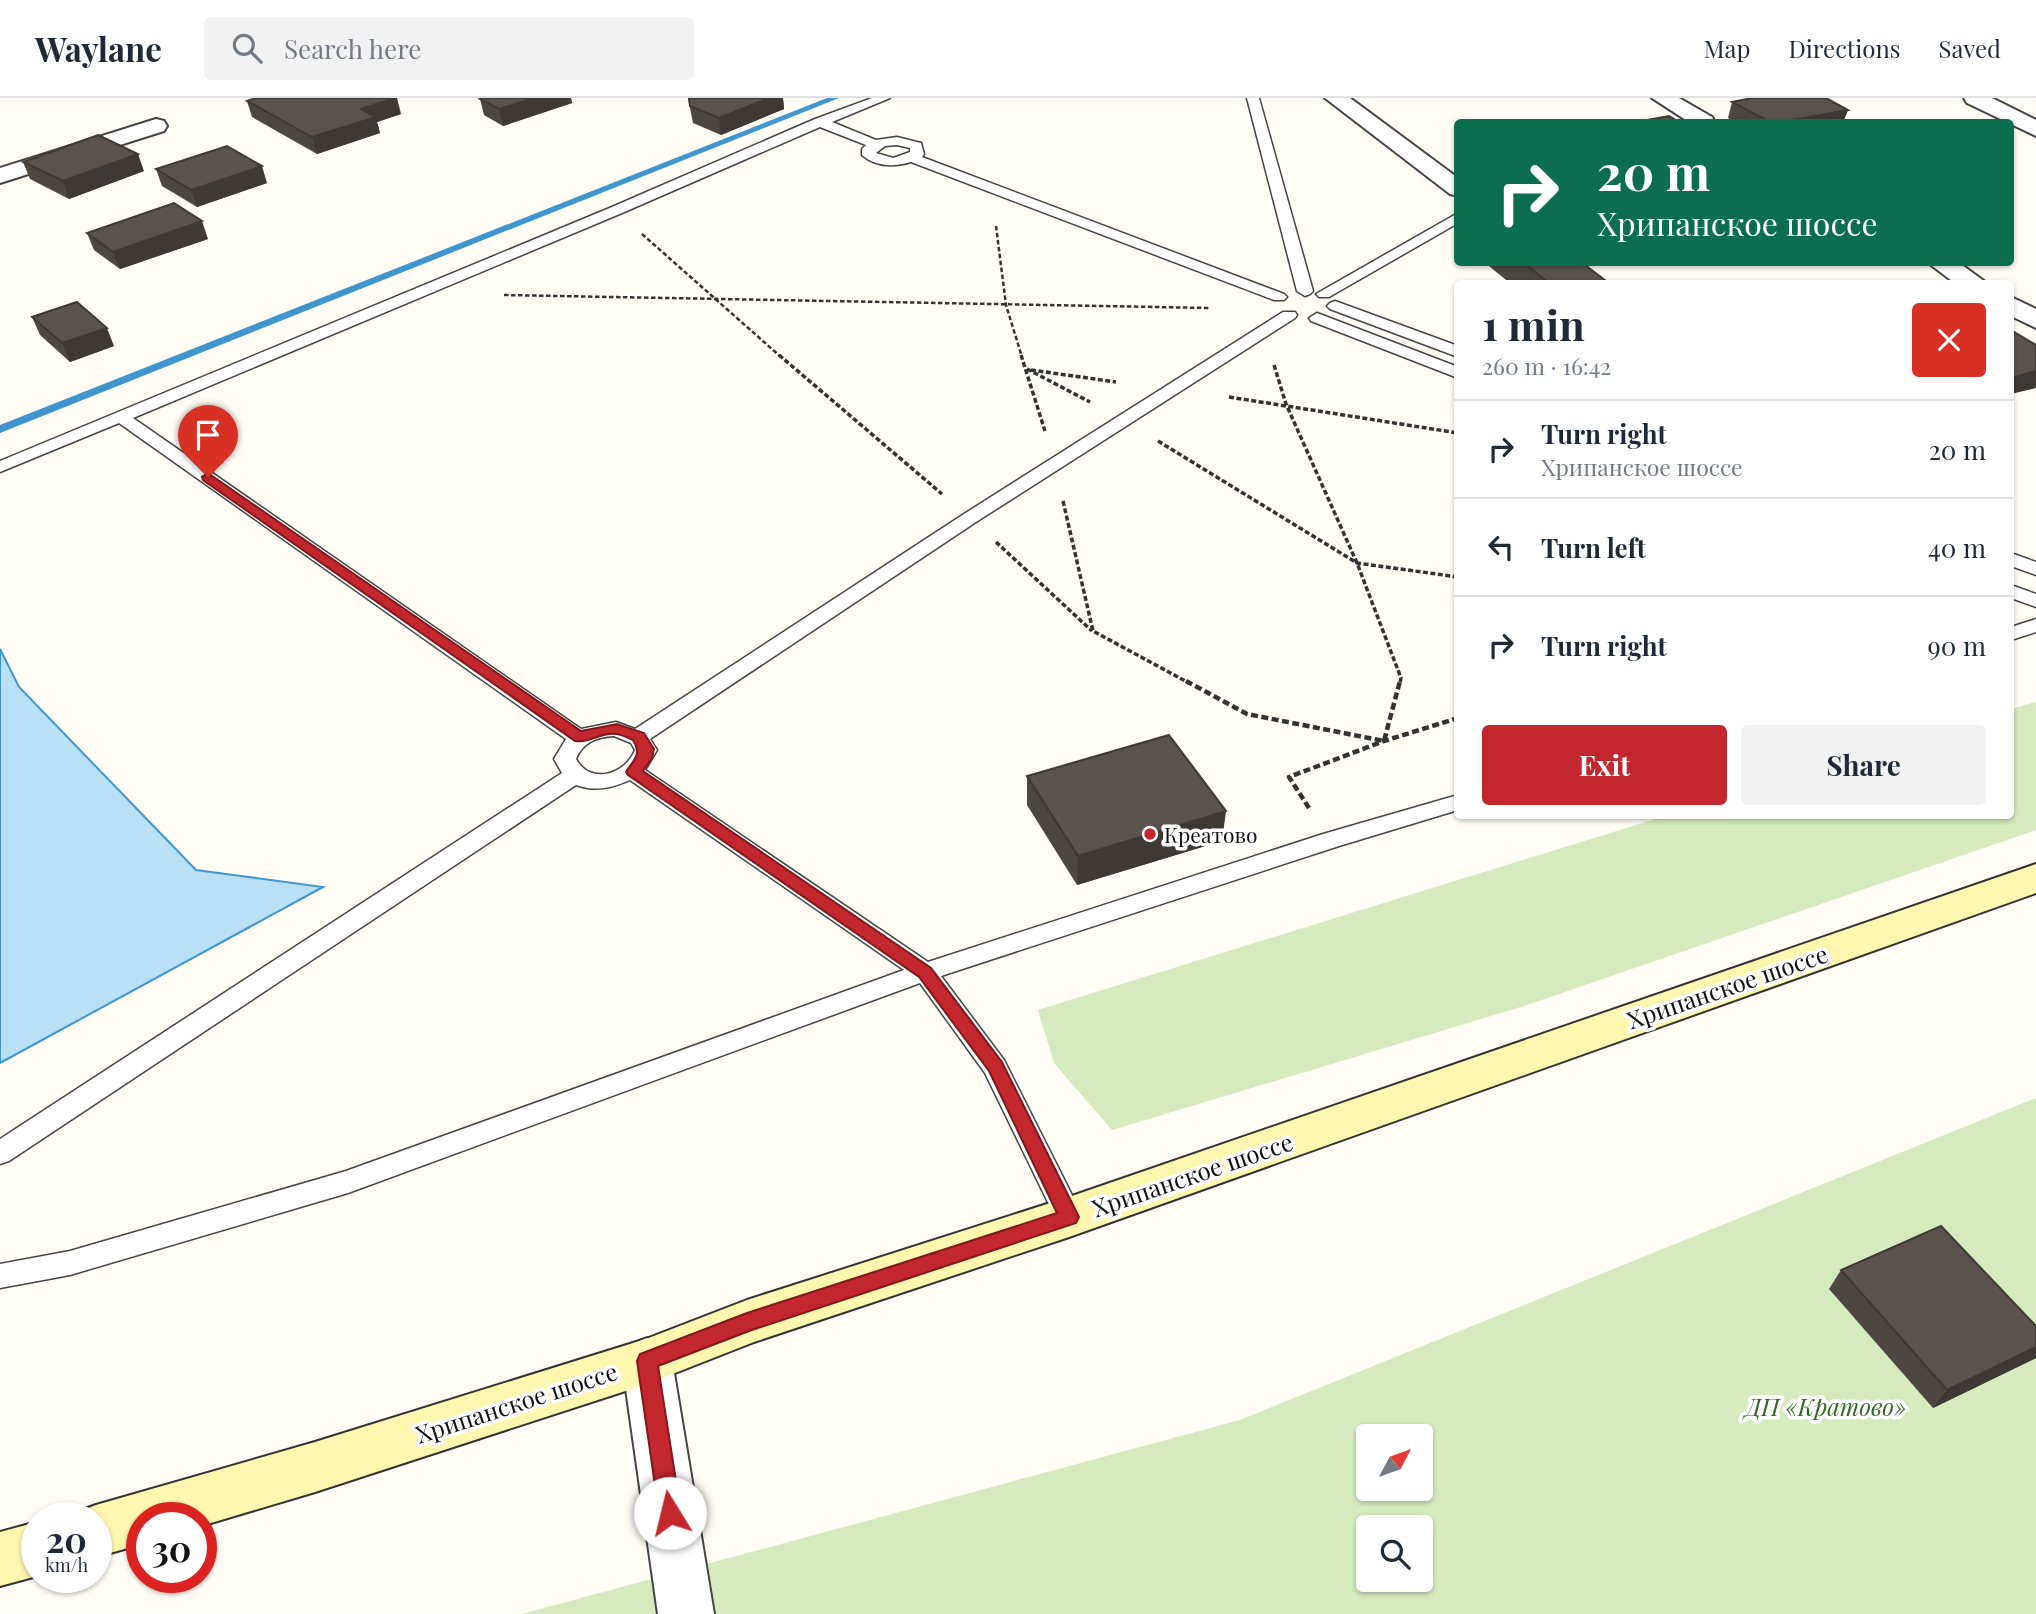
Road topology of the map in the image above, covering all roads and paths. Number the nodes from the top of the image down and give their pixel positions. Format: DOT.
graph roads {
  1 [pos="884,98"];
  2 [pos="1253,98"];
  3 [pos="1336,98"];
  4 [pos="1663,98"];
  5 [pos="1975,98"];
  6 [pos="1699,119"];
  7 [pos="820,122"];
  8 [pos="156,126"];
  9 [pos="2036,129"];
  10 [pos="875,144"];
  11 [pos="912,158"];
  12 [pos="0,176"];
  13 [pos="1454,186"];
  14 [pos="992,189"];
  15 [pos="617,210"];
  16 [pos="1454,220"];
  17 [pos="1946,266"];
  18 [pos="1968,280"];
  19 [pos="1305,290"];
  20 [pos="498,295"];
  21 [pos="715,300"];
  22 [pos="1330,300"];
  23 [pos="1006,305"];
  24 [pos="1283,307"];
  25 [pos="2014,307"];
  26 [pos="1317,318"];
  27 [pos="2036,320"];
  28 [pos="1263,330"];
  29 [pos="1454,350"];
  30 [pos="1027,369"];
  31 [pos="1454,371"];
  32 [pos="1174,390"];
  33 [pos="1286,404"];
  34 [pos="120,416"];
  35 [pos="1124,420"];
  36 [pos="1454,432"];
  37 [pos="1055,465"];
  38 [pos="0,467"];
  39 [pos="971,518"];
  40 [pos="2014,560"];
  41 [pos="1357,563"];
  42 [pos="2036,569"];
  43 [pos="1454,576"];
  44 [pos="2014,592"];
  45 [pos="2036,601"];
  46 [pos="2036,625"];
  47 [pos="1093,631"];
  48 [pos="2014,633"];
  49 [pos="1454,719"];
  50 [pos="639,736"];
  51 [pos="580,738"];
  52 [pos="1384,741"];
  53 [pos="633,772"];
  54 [pos="575,775"];
  55 [pos="1454,803"];
  56 [pos="1331,840"];
  57 [pos="2036,878"];
  58 [pos="925,972"];
  59 [pos="0,1153"];
  60 [pos="1069,1217"];
  61 [pos="0,1276"];
  62 [pos="647,1361"];
  63 [pos="197,1502"];
  64 [pos="21,1553"];
  65 [pos="0,1559"];
  66 [pos="686,1614"];
  1 -- 7 [label="lane"];
  2 -- 19 [label="lane"];
  3 -- 13 [label="street"];
  4 -- 6 [label="street"];
  5 -- 9 [label="street"];
  7 -- 10 [label="lane"];
  7 -- 15 [label="lane"];
  8 -- 12 [label="street"];
  10 -- 11 [label="lane"];
  10 -- 11 [label="lane"];
  11 -- 14 [label="lane"];
  14 -- 23 [label="path"];
  14 -- 24 [label="lane"];
  15 -- 21 [label="path"];
  15 -- 34 [label="lane"];
  16 -- 22 [label="lane"];
  17 -- 18 [label="street"];
  19 -- 22 [label="lane"];
  19 -- 24 [label="lane"];
  20 -- 21 [label="path"];
  21 -- 23 [label="path"];
  21 -- 39 [label="path"];
  22 -- 26 [label="lane"];
  22 -- 29 [label="lane"];
  23 -- 24 [label="path"];
  23 -- 30 [label="path"];
  24 -- 26 [label="lane"];
  24 -- 28 [label="lane"];
  25 -- 27 [label="street"];
  26 -- 31 [label="lane"];
  28 -- 32 [label="lane"];
  28 -- 33 [label="path"];
  30 -- 32 [label="path"];
  30 -- 35 [label="path"];
  30 -- 37 [label="path"];
  32 -- 33 [label="path"];
  32 -- 35 [label="lane"];
  33 -- 36 [label="path"];
  33 -- 41 [label="path"];
  34 -- 38 [label="lane"];
  34 -- 51 [label="lane"];
  35 -- 37 [label="lane"];
  35 -- 41 [label="path"];
  37 -- 39 [label="lane"];
  37 -- 47 [label="path"];
  39 -- 47 [label="path"];
  39 -- 50 [label="lane"];
  40 -- 42 [label="lane"];
  41 -- 43 [label="path"];
  41 -- 52 [label="path"];
  44 -- 45 [label="lane"];
  46 -- 48 [label="lane"];
  47 -- 52 [label="path"];
  49 -- 52 [label="path"];
  50 -- 51 [label="lane"];
  50 -- 53 [label="lane"];
  51 -- 54 [label="lane"];
  52 -- 56 [label="path"];
  53 -- 54 [label="lane"];
  53 -- 58 [label="lane"];
  54 -- 59 [label="lane"];
  55 -- 56 [label="lane"];
  56 -- 58 [label="lane"];
  57 -- 60 [label="main road, Хрипанское шоссе"];
  58 -- 60 [label="lane"];
  58 -- 61 [label="lane"];
  60 -- 62 [label="main road, Хрипанское шоссе"];
  62 -- 63 [label="main road, Хрипанское шоссе"];
  62 -- 66 [label="street"];
  64 -- 65 [label="main road"];
}
